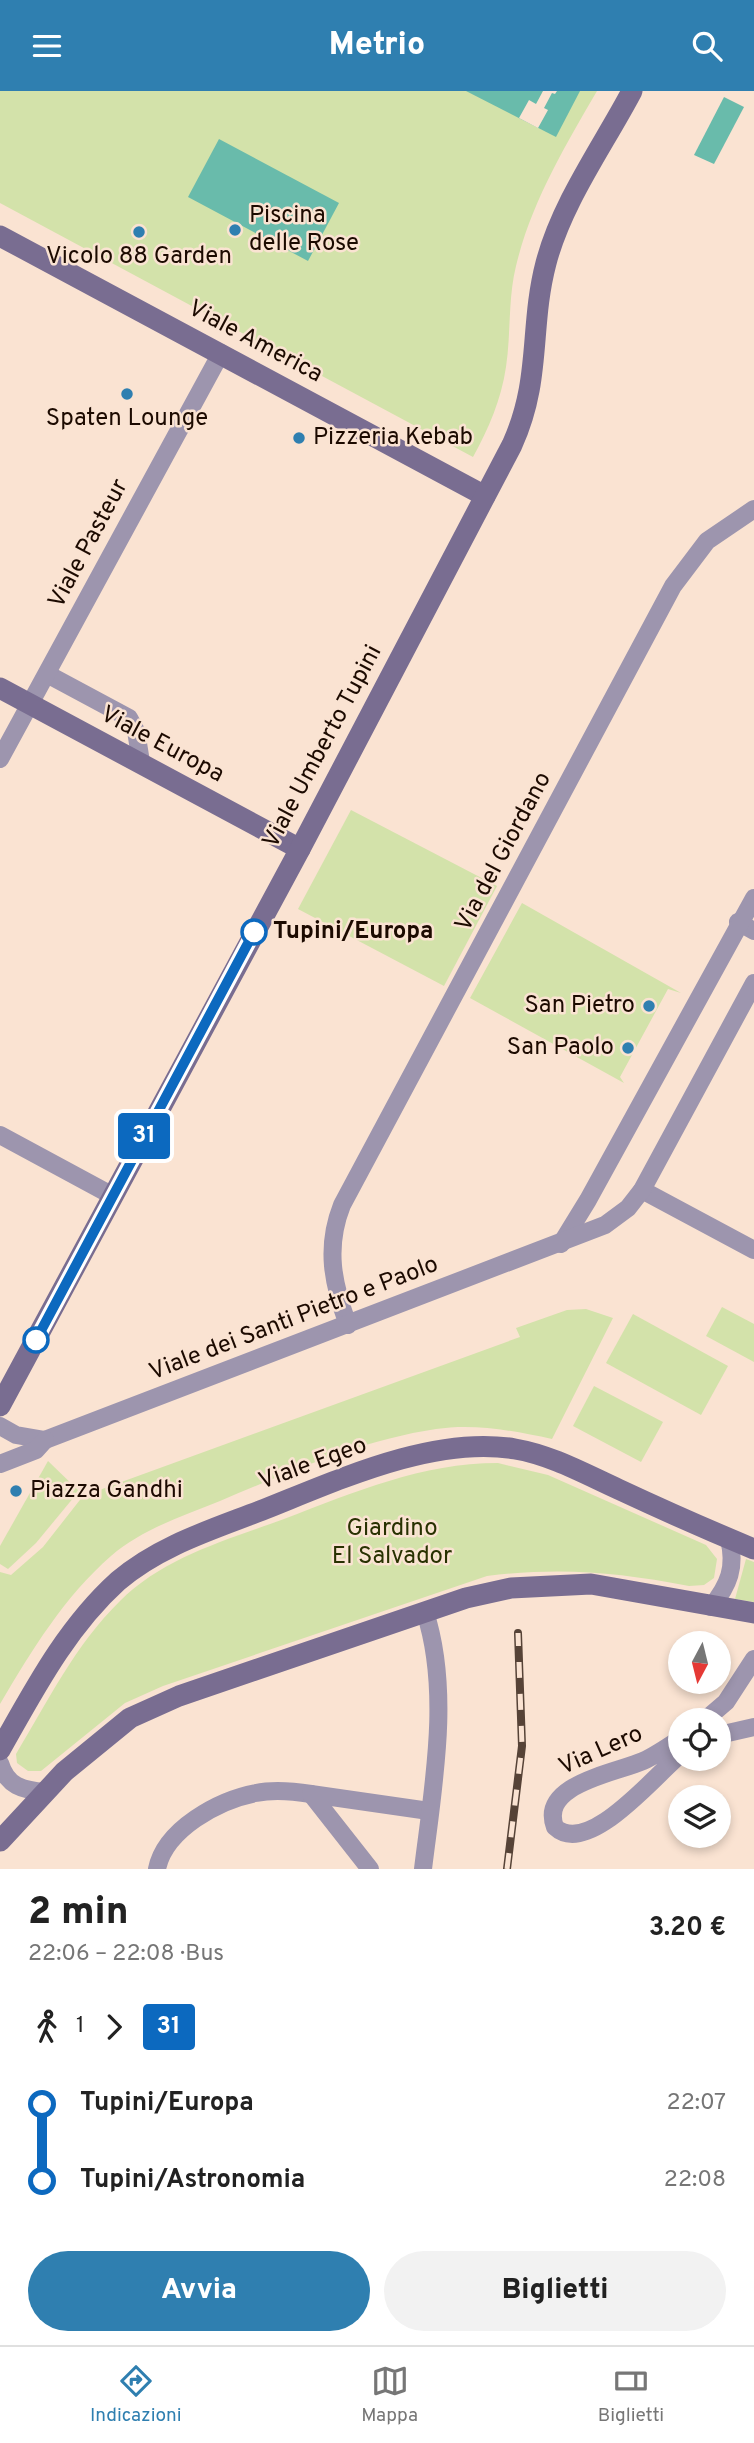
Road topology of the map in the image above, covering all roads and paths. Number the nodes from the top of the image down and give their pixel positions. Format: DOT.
graph roads {
  1 [pos="632,91"];
  2 [pos="0,236"];
  3 [pos="221,353"];
  4 [pos="485,496"];
  5 [pos="754,509"];
  6 [pos="47,674"];
  7 [pos="0,688"];
  8 [pos="30,704"];
  9 [pos="0,759"];
  10 [pos="141,762"];
  11 [pos="299,849"];
  12 [pos="754,898"];
  13 [pos="746,927"];
  14 [pos="754,983"];
  15 [pos="0,1135"];
  16 [pos="642,1190"];
  17 [pos="113,1195"];
  18 [pos="561,1244"];
  19 [pos="754,1250"];
  20 [pos="348,1325"];
  21 [pos="0,1406"];
  22 [pos="0,1426"];
  23 [pos="45,1440"];
  24 [pos="0,1464"];
  25 [pos="729,1539"];
  26 [pos="754,1549"];
  27 [pos="712,1607"];
  28 [pos="425,1612"];
  29 [pos="754,1613"];
  30 [pos="754,1659"];
  31 [pos="718,1708"];
  32 [pos="754,1727"];
  33 [pos="731,1732"];
  34 [pos="668,1746"];
  35 [pos="0,1750"];
  36 [pos="0,1763"];
  37 [pos="668,1765"];
  38 [pos="44,1791"];
  39 [pos="311,1794"];
  40 [pos="429,1811"];
  41 [pos="0,1840"];
  42 [pos="157,1869"];
  43 [pos="370,1869"];
  44 [pos="423,1869"];
  1 -- 4 [label="street, Viale Umberto Tupini"];
  2 -- 3 [label="street, Viale America"];
  3 -- 4 [label="street, Viale America"];
  3 -- 6 [label="street, Viale Pasteur"];
  4 -- 11 [label="street, Viale Umberto Tupini"];
  5 -- 20 [label="street, Via del Giordano"];
  6 -- 8 [label="street, Viale Pasteur"];
  6 -- 10 [label="street"];
  7 -- 8 [label="street, Viale Europa"];
  8 -- 9 [label="street, Viale Pasteur"];
  8 -- 10 [label="street, Viale Europa"];
  10 -- 11 [label="street, Viale Europa"];
  11 -- 17 [label="street, Viale Umberto Tupini"];
  12 -- 13 [label="street"];
  13 -- 18 [label="street"];
  14 -- 16 [label="street, Viale dei Santi Pietro e Paolo"];
  15 -- 17 [label="street"];
  16 -- 18 [label="street, Viale dei Santi Pietro e Paolo"];
  16 -- 19 [label="street"];
  17 -- 21 [label="street, Viale Umberto Tupini"];
  18 -- 20 [label="street, Viale dei Santi Pietro e Paolo"];
  20 -- 23 [label="street, Viale dei Santi Pietro e Paolo"];
  22 -- 23 [label="street"];
  23 -- 24 [label="street"];
  25 -- 26 [label="street, Viale Egeo"];
  25 -- 27 [label="street"];
  25 -- 35 [label="street, Viale Egeo"];
  27 -- 28 [label="street"];
  27 -- 29 [label="street"];
  28 -- 38 [label="street"];
  28 -- 40 [label="street"];
  30 -- 31 [label="street"];
  32 -- 33 [label="street"];
  34 -- 37 [label="street, Via Lero"];
  36 -- 38 [label="street"];
  38 -- 41 [label="street"];
  39 -- 40 [label="street"];
  39 -- 42 [label="street"];
  39 -- 43 [label="street"];
  40 -- 44 [label="street"];
}
